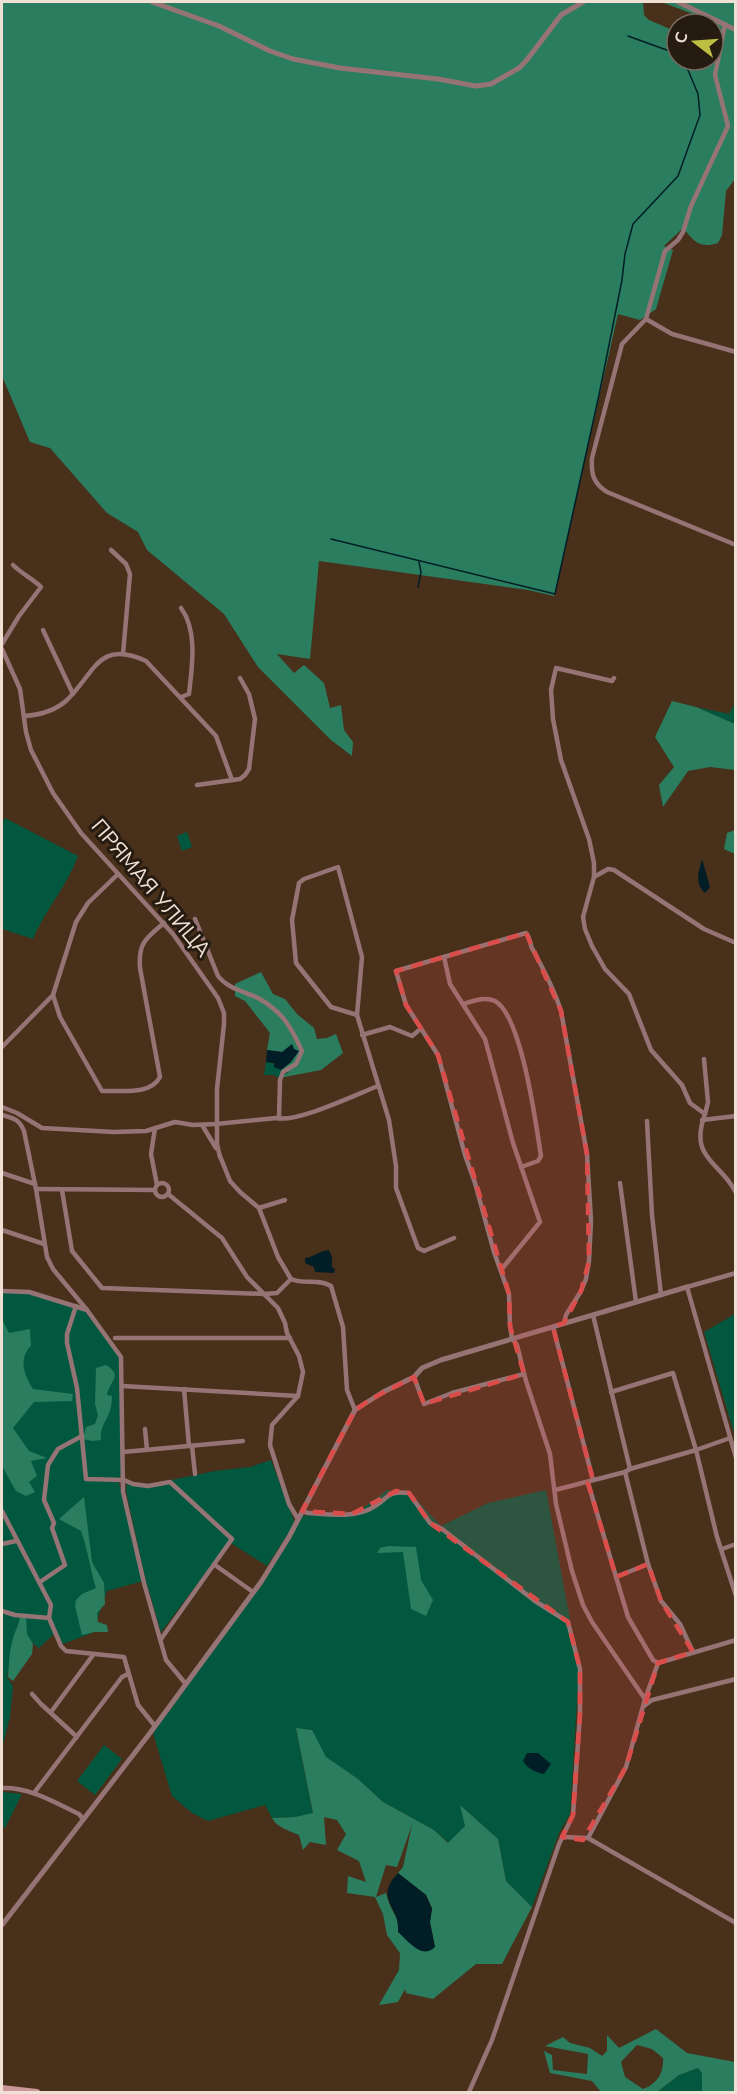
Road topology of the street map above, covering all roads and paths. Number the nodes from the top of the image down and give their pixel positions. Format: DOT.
graph roads {
  1 [pos="152,2"];
  2 [pos="583,2"];
  3 [pos="678,2"];
  4 [pos="699,12"];
  5 [pos="725,24"];
  6 [pos="735,30"];
  7 [pos="716,72"];
  8 [pos="646,319"];
  9 [pos="735,352"];
  10 [pos="735,545"];
  11 [pos="111,550"];
  12 [pos="13,565"];
  13 [pos="181,609"];
  14 [pos="44,630"];
  15 [pos="2,644"];
  16 [pos="2,649"];
  17 [pos="123,654"];
  18 [pos="240,678"];
  19 [pos="614,678"];
  20 [pos="72,694"];
  21 [pos="181,698"];
  22 [pos="24,716"];
  23 [pos="232,780"];
  24 [pos="196,785"];
  25 [pos="118,874"];
  26 [pos="594,877"];
  27 [pos="195,919"];
  28 [pos="164,923"];
  29 [pos="735,943"];
  30 [pos="444,957"];
  31 [pos="53,995"];
  32 [pos="463,1004"];
  33 [pos="357,1015"];
  34 [pos="418,1031"];
  35 [pos="362,1035"];
  36 [pos="2,1047"];
  37 [pos="704,1059"];
  38 [pos="378,1086"];
  39 [pos="2,1107"];
  40 [pos="705,1114"];
  41 [pos="2,1115"];
  42 [pos="735,1116"];
  43 [pos="279,1118"];
  44 [pos="702,1120"];
  45 [pos="647,1121"];
  46 [pos="202,1125"];
  47 [pos="216,1125"];
  48 [pos="154,1128"];
  49 [pos="220,1158"];
  50 [pos="522,1167"];
  51 [pos="2,1173"];
  52 [pos="620,1183"];
  53 [pos="36,1186"];
  54 [pos="156,1187"];
  55 [pos="62,1190"];
  56 [pos="735,1193"];
  57 [pos="168,1194"];
  58 [pos="285,1200"];
  59 [pos="259,1208"];
  60 [pos="2,1230"];
  61 [pos="454,1238"];
  62 [pos="44,1244"];
  63 [pos="501,1270"];
  64 [pos="735,1273"];
  65 [pos="291,1279"];
  66 [pos="687,1287"];
  67 [pos="2,1291"];
  68 [pos="265,1294"];
  69 [pos="662,1294"];
  70 [pos="636,1302"];
  71 [pos="76,1306"];
  72 [pos="87,1310"];
  73 [pos="593,1315"];
  74 [pos="564,1323"];
  75 [pos="553,1327"];
  76 [pos="116,1338"];
  77 [pos="290,1338"];
  78 [pos="512,1338"];
  79 [pos="524,1374"];
  80 [pos="414,1377"];
  81 [pos="122,1386"];
  82 [pos="184,1389"];
  83 [pos="610,1392"];
  84 [pos="298,1396"];
  85 [pos="355,1410"];
  86 [pos="146,1429"];
  87 [pos="82,1436"];
  88 [pos="730,1438"];
  89 [pos="243,1441"];
  90 [pos="191,1446"];
  91 [pos="147,1450"];
  92 [pos="696,1450"];
  93 [pos="123,1452"];
  94 [pos="735,1458"];
  95 [pos="627,1471"];
  96 [pos="195,1474"];
  97 [pos="124,1480"];
  98 [pos="590,1482"];
  99 [pos="555,1490"];
  100 [pos="2,1511"];
  101 [pos="302,1511"];
  102 [pos="298,1519"];
  103 [pos="16,1541"];
  104 [pos="2,1544"];
  105 [pos="735,1544"];
  106 [pos="722,1549"];
  107 [pos="648,1564"];
  108 [pos="214,1565"];
  109 [pos="616,1577"];
  110 [pos="40,1582"];
  111 [pos="253,1592"];
  112 [pos="735,1596"];
  113 [pos="2,1611"];
  114 [pos="50,1618"];
  115 [pos="160,1639"];
  116 [pos="735,1640"];
  117 [pos="693,1652"];
  118 [pos="93,1655"];
  119 [pos="658,1663"];
  120 [pos="128,1674"];
  121 [pos="735,1679"];
  122 [pos="185,1683"];
  123 [pos="32,1694"];
  124 [pos="645,1699"];
  125 [pos="644,1706"];
  126 [pos="51,1712"];
  127 [pos="155,1726"];
  128 [pos="78,1737"];
  129 [pos="2,1788"];
  130 [pos="34,1793"];
  131 [pos="83,1819"];
  132 [pos="562,1837"];
  133 [pos="588,1838"];
  134 [pos="735,1923"];
  135 [pos="2,1925"];
  136 [pos="2,2088"];
  137 [pos="37,2092"];
  138 [pos="469,2092"];
  1 -- 2 [label="street"];
  3 -- 4 [label="street"];
  5 -- 6 [label="street"];
  7 -- 8 [label="street"];
  8 -- 9 [label="street"];
  8 -- 10 [label="street"];
  11 -- 17 [label="street"];
  12 -- 15 [label="street"];
  13 -- 21 [label="street"];
  14 -- 20 [label="street"];
  16 -- 22 [label="street, ПРЯМАЯ УЛИЦА"];
  17 -- 20 [label="street"];
  17 -- 21 [label="street"];
  18 -- 23 [label="street"];
  19 -- 26 [label="street"];
  20 -- 22 [label="street"];
  21 -- 23 [label="street"];
  22 -- 25 [label="street, ПРЯМАЯ УЛИЦА"];
  23 -- 24 [label="street"];
  25 -- 28 [label="street, ПРЯМАЯ УЛИЦА"];
  25 -- 31 [label="street"];
  26 -- 29 [label="street"];
  26 -- 40 [label="street"];
  27 -- 43 [label="street"];
  28 -- 31 [label="street"];
  28 -- 47 [label="street, ПРЯМАЯ УЛИЦА"];
  30 -- 32 [label="street"];
  30 -- 63 [label="street"];
  30 -- 74 [label="street"];
  31 -- 36 [label="street"];
  32 -- 50 [label="street"];
  32 -- 50 [label="street"];
  33 -- 33 [label="street"];
  33 -- 35 [label="street"];
  34 -- 35 [label="street"];
  35 -- 38 [label="street"];
  37 -- 40 [label="street"];
  38 -- 43 [label="street"];
  38 -- 61 [label="street"];
  39 -- 48 [label="street"];
  40 -- 44 [label="street"];
  41 -- 53 [label="street"];
  42 -- 44 [label="street"];
  43 -- 47 [label="street"];
  44 -- 56 [label="street"];
  45 -- 69 [label="street"];
  46 -- 47 [label="street"];
  46 -- 48 [label="street"];
  46 -- 49 [label="street"];
  47 -- 49 [label="street, ПРЯМАЯ УЛИЦА"];
  48 -- 54 [label="street"];
  49 -- 59 [label="street"];
  50 -- 63 [label="street"];
  51 -- 53 [label="street"];
  52 -- 70 [label="street"];
  53 -- 55 [label="street"];
  53 -- 62 [label="street"];
  54 -- 55 [label="street"];
  54 -- 57 [label="street"];
  54 -- 57 [label="street"];
  55 -- 68 [label="street"];
  57 -- 68 [label="street"];
  58 -- 59 [label="street"];
  59 -- 65 [label="street"];
  60 -- 62 [label="street"];
  62 -- 72 [label="street"];
  63 -- 78 [label="street"];
  64 -- 66 [label="street"];
  65 -- 68 [label="street"];
  65 -- 85 [label="street"];
  66 -- 69 [label="street"];
  66 -- 88 [label="street"];
  67 -- 71 [label="street"];
  68 -- 77 [label="street"];
  69 -- 70 [label="street"];
  70 -- 73 [label="street"];
  71 -- 72 [label="street"];
  71 -- 87 [label="street"];
  72 -- 81 [label="street"];
  73 -- 74 [label="street"];
  73 -- 83 [label="street"];
  74 -- 75 [label="street"];
  75 -- 78 [label="street"];
  75 -- 98 [label="street"];
  76 -- 77 [label="street"];
  77 -- 84 [label="street"];
  78 -- 79 [label="street"];
  78 -- 80 [label="street"];
  79 -- 80 [label="street"];
  79 -- 99 [label="street"];
  80 -- 85 [label="street"];
  81 -- 82 [label="street"];
  81 -- 93 [label="street"];
  82 -- 84 [label="street"];
  82 -- 90 [label="street"];
  83 -- 92 [label="street"];
  83 -- 95 [label="street"];
  84 -- 102 [label="street"];
  85 -- 101 [label="street"];
  86 -- 91 [label="street"];
  87 -- 97 [label="street"];
  87 -- 110 [label="street"];
  88 -- 92 [label="street"];
  88 -- 94 [label="street"];
  89 -- 90 [label="street"];
  90 -- 91 [label="street"];
  90 -- 96 [label="street"];
  91 -- 93 [label="street"];
  92 -- 95 [label="street"];
  92 -- 106 [label="street"];
  93 -- 97 [label="street"];
  95 -- 98 [label="street"];
  95 -- 107 [label="street"];
  97 -- 108 [label="street"];
  97 -- 115 [label="street"];
  98 -- 99 [label="street"];
  98 -- 109 [label="street"];
  99 -- 124 [label="street"];
  100 -- 103 [label="street"];
  101 -- 102 [label="street"];
  101 -- 132 [label="street"];
  102 -- 111 [label="street"];
  103 -- 104 [label="street"];
  103 -- 110 [label="street"];
  105 -- 106 [label="street"];
  106 -- 112 [label="street"];
  107 -- 109 [label="street"];
  107 -- 117 [label="street"];
  108 -- 111 [label="street"];
  108 -- 115 [label="street"];
  109 -- 119 [label="street"];
  110 -- 114 [label="street"];
  111 -- 122 [label="street"];
  113 -- 114 [label="street"];
  114 -- 118 [label="street"];
  115 -- 122 [label="street"];
  116 -- 117 [label="street"];
  117 -- 119 [label="street"];
  118 -- 120 [label="street"];
  118 -- 126 [label="street"];
  119 -- 124 [label="street"];
  120 -- 127 [label="street"];
  120 -- 128 [label="street"];
  121 -- 125 [label="street"];
  122 -- 127 [label="street"];
  123 -- 126 [label="street"];
  124 -- 125 [label="street"];
  125 -- 133 [label="street"];
  126 -- 128 [label="street"];
  127 -- 131 [label="street"];
  128 -- 130 [label="street"];
  129 -- 130 [label="street"];
  130 -- 131 [label="street"];
  131 -- 135 [label="street"];
  132 -- 133 [label="street"];
  132 -- 138 [label="street"];
  133 -- 134 [label="street"];
  136 -- 137 [label="main road"];
}
